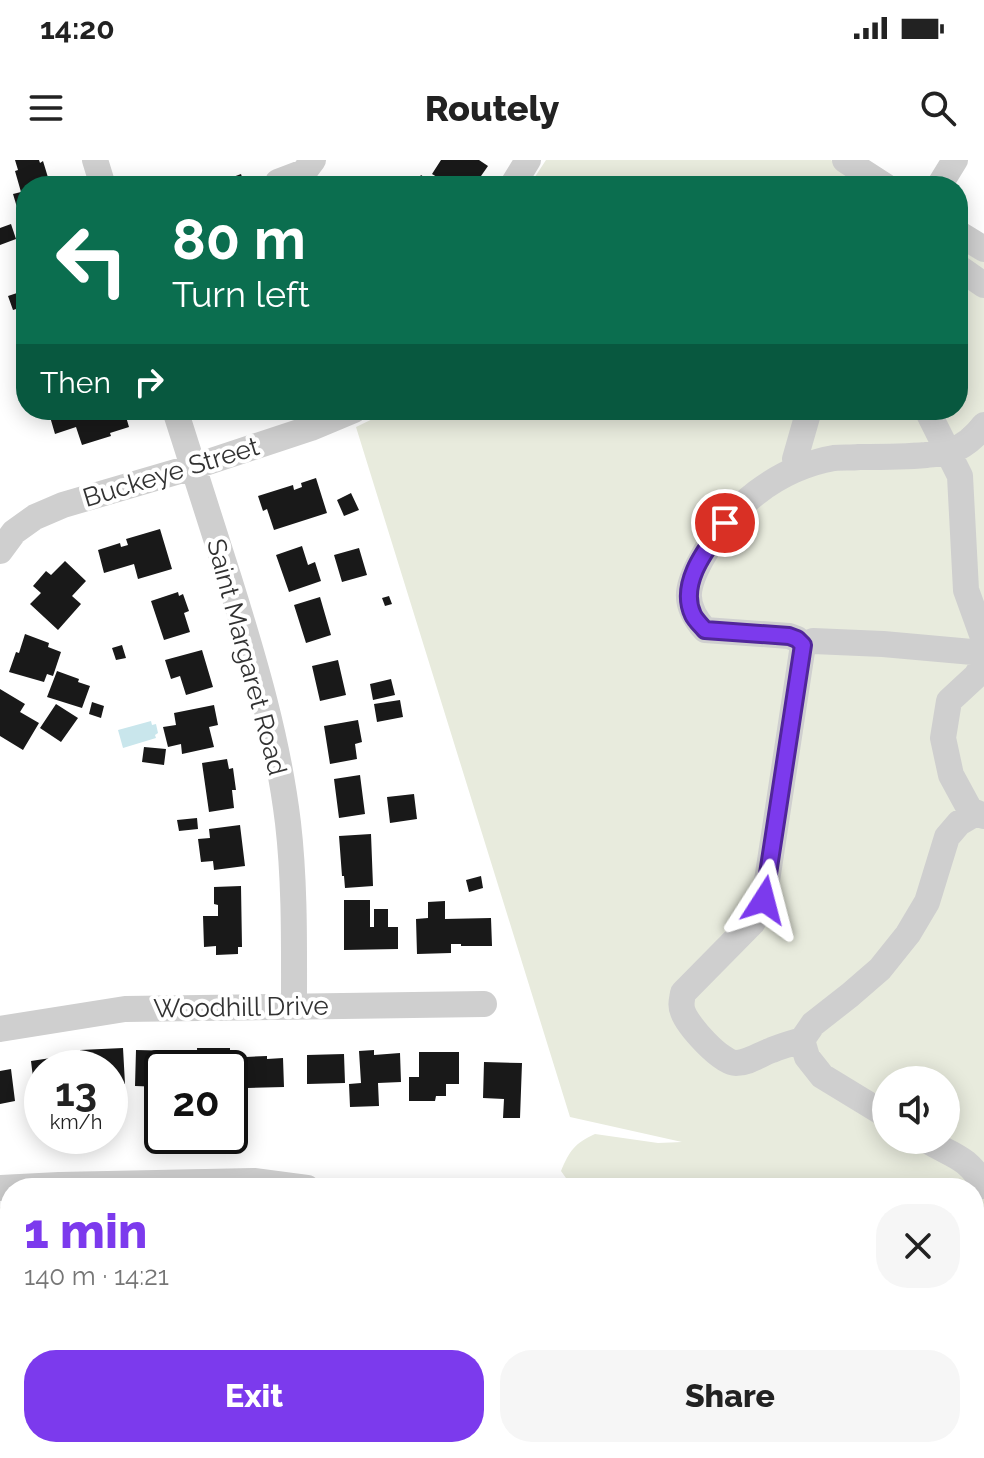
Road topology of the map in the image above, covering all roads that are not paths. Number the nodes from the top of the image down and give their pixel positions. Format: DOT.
graph roads {
  1 [pos="313,160"];
  2 [pos="845,160"];
  3 [pos="276,176"];
  4 [pos="870,176"];
  5 [pos="178,420"];
  6 [pos="328,420"];
  7 [pos="806,420"];
  8 [pos="932,420"];
  9 [pos="984,425"];
  10 [pos="949,452"];
  11 [pos="193,467"];
  12 [pos="799,467"];
  13 [pos="5,534"];
  14 [pos="984,640"];
  15 [pos="803,645"];
  16 [pos="984,653"];
  17 [pos="984,663"];
  18 [pos="980,814"];
  19 [pos="484,1004"];
  20 [pos="294,1006"];
  21 [pos="0,1029"];
  22 [pos="802,1040"];
  23 [pos="872,1106"];
  24 [pos="954,1154"];
  25 [pos="980,1178"];
  1 -- 3 [label="street"];
  2 -- 4 [label="street"];
  5 -- 11 [label="street, Saint Margaret Road"];
  6 -- 11 [label="street, Buckeye Street"];
  7 -- 12 [label="street"];
  8 -- 10 [label="street"];
  9 -- 10 [label="street"];
  10 -- 12 [label="street"];
  10 -- 14 [label="street"];
  11 -- 13 [label="street, Buckeye Street"];
  11 -- 20 [label="street, Saint Margaret Road"];
  12 -- 15 [label="street"];
  15 -- 16 [label="street"];
  15 -- 22 [label="street"];
  17 -- 18 [label="street"];
  18 -- 22 [label="street"];
  19 -- 20 [label="street, Woodhill Drive"];
  20 -- 21 [label="street, Woodhill Drive"];
  22 -- 23 [label="street"];
  24 -- 25 [label="street"];
}
